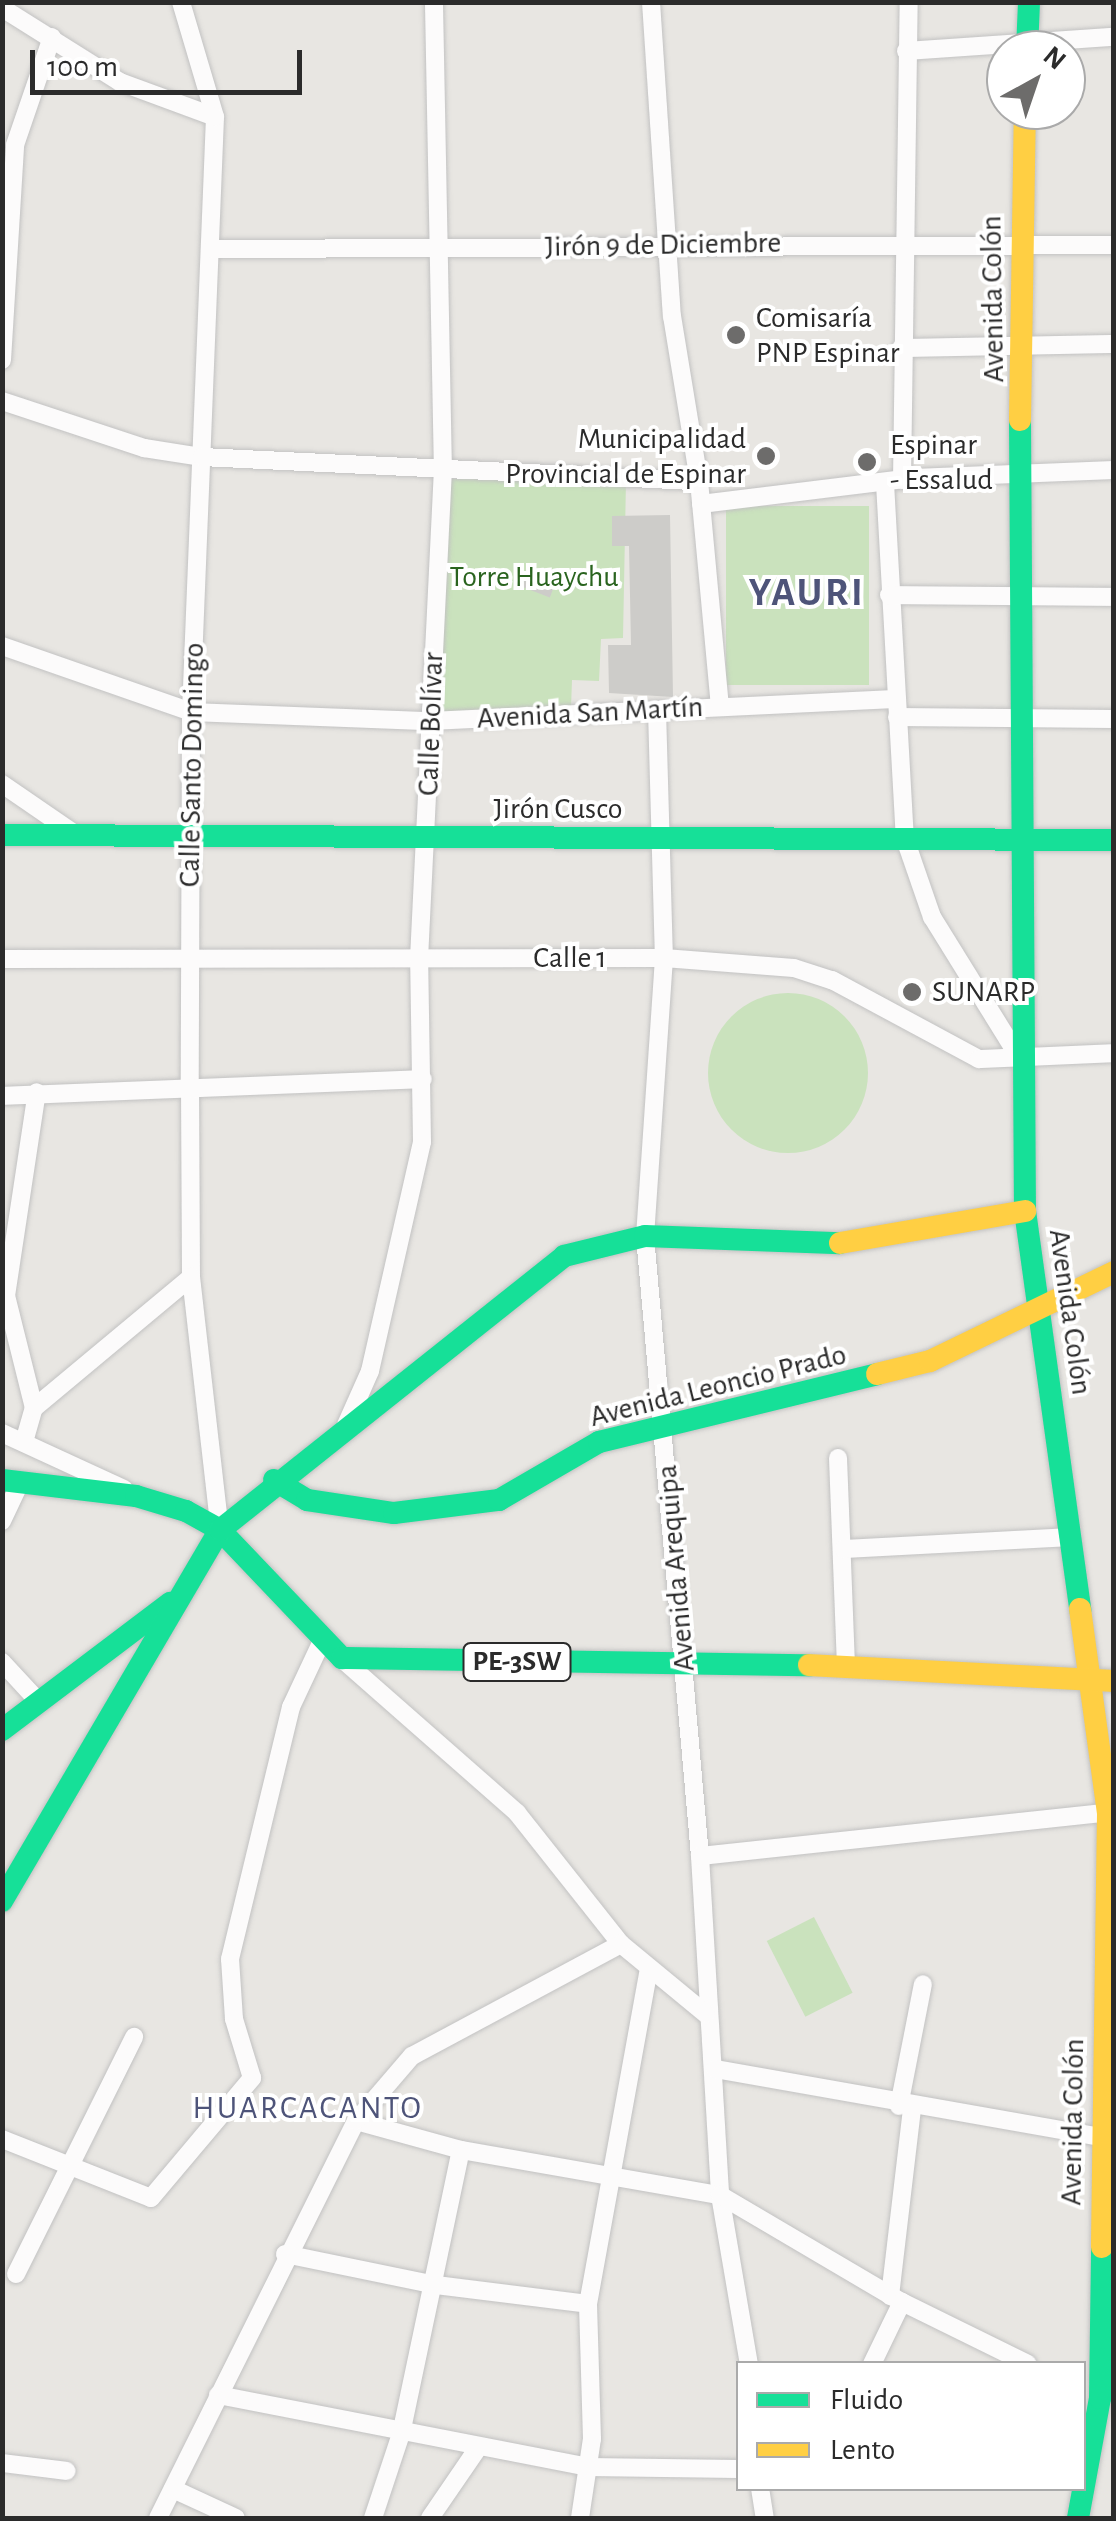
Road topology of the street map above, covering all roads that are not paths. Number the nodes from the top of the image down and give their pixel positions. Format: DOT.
graph roads {
  1 [pos="181,2"];
  2 [pos="434,2"];
  3 [pos="651,2"];
  4 [pos="909,2"];
  5 [pos="1029,2"];
  6 [pos="2,8"];
  7 [pos="1028,30"];
  8 [pos="52,37"];
  9 [pos="1114,37"];
  10 [pos="1086,40"];
  11 [pos="986,48"];
  12 [pos="906,51"];
  13 [pos="214,117"];
  14 [pos="1024,130"];
  15 [pos="903,242"];
  16 [pos="665,245"];
  17 [pos="1114,245"];
  18 [pos="1020,247"];
  19 [pos="212,250"];
  20 [pos="442,251"];
  21 [pos="1114,344"];
  22 [pos="1026,346"];
  23 [pos="901,348"];
  24 [pos="2,360"];
  25 [pos="2,401"];
  26 [pos="202,457"];
  27 [pos="1114,470"];
  28 [pos="444,473"];
  29 [pos="1023,473"];
  30 [pos="699,480"];
  31 [pos="894,482"];
  32 [pos="701,504"];
  33 [pos="889,595"];
  34 [pos="1017,598"];
  35 [pos="1114,598"];
  36 [pos="2,646"];
  37 [pos="720,707"];
  38 [pos="896,708"];
  39 [pos="657,710"];
  40 [pos="191,712"];
  41 [pos="1020,718"];
  42 [pos="1114,719"];
  43 [pos="430,721"];
  44 [pos="2,784"];
  45 [pos="2,835"];
  46 [pos="426,838"];
  47 [pos="905,838"];
  48 [pos="1022,839"];
  49 [pos="84,840"];
  50 [pos="190,840"];
  51 [pos="665,840"];
  52 [pos="1114,840"];
  53 [pos="664,958"];
  54 [pos="2,959"];
  55 [pos="419,959"];
  56 [pos="190,964"];
  57 [pos="1114,1052"];
  58 [pos="1022,1062"];
  59 [pos="423,1079"];
  60 [pos="190,1086"];
  61 [pos="37,1092"];
  62 [pos="2,1096"];
  63 [pos="1025,1210"];
  64 [pos="645,1236"];
  65 [pos="1114,1272"];
  66 [pos="190,1277"];
  67 [pos="4,1294"];
  68 [pos="1040,1310"];
  69 [pos="34,1408"];
  70 [pos="664,1425"];
  71 [pos="2,1433"];
  72 [pos="342,1433"];
  73 [pos="24,1442"];
  74 [pos="838,1458"];
  75 [pos="274,1480"];
  76 [pos="11,1482"];
  77 [pos="136,1496"];
  78 [pos="2,1522"];
  79 [pos="220,1530"];
  80 [pos="1072,1536"];
  81 [pos="844,1548"];
  82 [pos="171,1603"];
  83 [pos="321,1643"];
  84 [pos="342,1658"];
  85 [pos="2,1662"];
  86 [pos="846,1666"];
  87 [pos="685,1668"];
  88 [pos="1104,1682"];
  89 [pos="38,1701"];
  90 [pos="2,1730"];
  91 [pos="1111,1812"];
  92 [pos="700,1856"];
  93 [pos="2,1902"];
  94 [pos="621,1944"];
  95 [pos="1110,1954"];
  96 [pos="648,1972"];
  97 [pos="923,1984"];
  98 [pos="706,2014"];
  99 [pos="134,2037"];
  100 [pos="715,2069"];
  101 [pos="906,2107"];
  102 [pos="356,2121"];
  103 [pos="2,2138"];
  104 [pos="1108,2138"];
  105 [pos="461,2150"];
  106 [pos="66,2165"];
  107 [pos="608,2178"];
  108 [pos="720,2195"];
  109 [pos="285,2254"];
  110 [pos="16,2274"];
  111 [pos="436,2285"];
  112 [pos="896,2299"];
  113 [pos="588,2304"];
  114 [pos="748,2361"];
  115 [pos="873,2361"];
  116 [pos="1022,2361"];
  117 [pos="218,2395"];
  118 [pos="1099,2398"];
  119 [pos="401,2434"];
  120 [pos="478,2448"];
  121 [pos="2,2463"];
  122 [pos="588,2467"];
  123 [pos="736,2469"];
  124 [pos="68,2471"];
  125 [pos="1086,2472"];
  126 [pos="173,2489"];
  127 [pos="761,2491"];
  128 [pos="1083,2491"];
  129 [pos="158,2518"];
  130 [pos="236,2518"];
  131 [pos="374,2518"];
  132 [pos="430,2518"];
  133 [pos="580,2518"];
  134 [pos="766,2518"];
  135 [pos="1078,2518"];
  1 -- 13 [label="street, Calle Santo Domingo"];
  2 -- 20 [label="street, Calle Bolívar"];
  3 -- 16 [label="street"];
  4 -- 12 [label="street"];
  5 -- 7 [label="main road"];
  6 -- 8 [label="street"];
  8 -- 13 [label="street"];
  8 -- 24 [label="street"];
  9 -- 10 [label="street"];
  11 -- 12 [label="street"];
  12 -- 15 [label="street"];
  13 -- 19 [label="street, Calle Santo Domingo"];
  14 -- 18 [label="main road, Avenida Colón"];
  15 -- 16 [label="street, Jirón 9 de Diciembre"];
  15 -- 18 [label="street, Jirón 9 de Diciembre"];
  15 -- 23 [label="street"];
  16 -- 20 [label="street, Jirón 9 de Diciembre"];
  16 -- 30 [label="street"];
  17 -- 18 [label="street, Jirón 9 de Diciembre"];
  18 -- 22 [label="main road, Avenida Colón"];
  19 -- 20 [label="street, Jirón 9 de Diciembre"];
  19 -- 26 [label="street, Calle Santo Domingo"];
  20 -- 28 [label="street, Calle Bolívar"];
  21 -- 22 [label="street"];
  22 -- 23 [label="street"];
  22 -- 29 [label="main road, Avenida Colón"];
  23 -- 31 [label="street"];
  25 -- 26 [label="street"];
  26 -- 28 [label="street"];
  26 -- 40 [label="street, Calle Santo Domingo"];
  27 -- 29 [label="street"];
  28 -- 30 [label="street"];
  28 -- 43 [label="street, Calle Bolívar"];
  29 -- 31 [label="street"];
  29 -- 34 [label="main road, Avenida Colón"];
  30 -- 32 [label="street"];
  31 -- 32 [label="street"];
  31 -- 33 [label="street"];
  32 -- 37 [label="street"];
  33 -- 34 [label="street"];
  33 -- 38 [label="street"];
  34 -- 35 [label="street"];
  34 -- 41 [label="main road, Avenida Colón"];
  36 -- 40 [label="street, Avenida San Martín"];
  37 -- 38 [label="street, Avenida San Martín"];
  37 -- 39 [label="street, Avenida San Martín"];
  38 -- 41 [label="street, Avenida San Martín"];
  38 -- 47 [label="street"];
  39 -- 43 [label="street, Avenida San Martín"];
  39 -- 51 [label="street, Avenida Arequipa"];
  40 -- 43 [label="street, Avenida San Martín"];
  40 -- 50 [label="street, Calle Santo Domingo"];
  41 -- 42 [label="street, Avenida San Martín"];
  41 -- 48 [label="main road, Avenida Colón"];
  43 -- 46 [label="street, Calle Bolívar"];
  44 -- 49 [label="street"];
  45 -- 49 [label="main road, Jirón Cusco"];
  46 -- 50 [label="main road, Jirón Cusco"];
  46 -- 51 [label="main road, Jirón Cusco"];
  46 -- 55 [label="street, Calle Bolívar"];
  47 -- 48 [label="main road, Jirón Cusco"];
  47 -- 51 [label="main road, Jirón Cusco"];
  47 -- 58 [label="street"];
  48 -- 52 [label="main road, Jirón Cusco"];
  48 -- 58 [label="main road, Avenida Colón"];
  49 -- 50 [label="main road, Jirón Cusco"];
  50 -- 56 [label="street, Calle Santo Domingo"];
  51 -- 53 [label="street, Avenida Arequipa"];
  53 -- 55 [label="street, Calle 1"];
  53 -- 58 [label="street, Calle 1"];
  53 -- 64 [label="street, Avenida Arequipa"];
  54 -- 56 [label="street, Calle 1"];
  55 -- 56 [label="street, Calle 1"];
  55 -- 59 [label="street, Calle Bolívar"];
  56 -- 60 [label="street, Calle Santo Domingo"];
  57 -- 58 [label="street, Calle 1"];
  58 -- 63 [label="main road, Avenida Colón"];
  59 -- 60 [label="street"];
  59 -- 72 [label="street, Calle Bolívar"];
  60 -- 61 [label="street"];
  60 -- 66 [label="street, Calle Santo Domingo"];
  61 -- 62 [label="street"];
  61 -- 67 [label="street"];
  63 -- 64 [label="main road"];
  63 -- 68 [label="main road, Avenida Colón"];
  64 -- 70 [label="street, Avenida Arequipa"];
  64 -- 72 [label="main road"];
  65 -- 68 [label="main road, Avenida Leoncio Prado"];
  66 -- 69 [label="street"];
  66 -- 79 [label="street, Calle Santo Domingo"];
  67 -- 69 [label="street"];
  68 -- 70 [label="main road, Avenida Leoncio Prado"];
  68 -- 80 [label="main road, Avenida Colón"];
  69 -- 73 [label="street"];
  70 -- 75 [label="main road, Avenida Leoncio Prado"];
  70 -- 87 [label="street, Avenida Arequipa"];
  71 -- 73 [label="street"];
  72 -- 75 [label="main road"];
  73 -- 77 [label="street"];
  74 -- 81 [label="street"];
  75 -- 79 [label="main road"];
  76 -- 77 [label="main road"];
  76 -- 78 [label="street"];
  77 -- 79 [label="main road"];
  79 -- 82 [label="main road"];
  79 -- 83 [label="main road"];
  80 -- 81 [label="street"];
  80 -- 88 [label="main road, Avenida Colón"];
  81 -- 86 [label="street"];
  82 -- 89 [label="main road"];
  82 -- 93 [label="main road"];
  83 -- 84 [label="main road"];
  83 -- 106 [label="street"];
  84 -- 87 [label="main road, PE-3SW"];
  84 -- 94 [label="street"];
  85 -- 89 [label="street"];
  86 -- 87 [label="main road, PE-3SW"];
  86 -- 88 [label="main road, PE-3SW"];
  87 -- 92 [label="street, Avenida Arequipa"];
  88 -- 91 [label="main road, Avenida Colón"];
  89 -- 90 [label="main road"];
  91 -- 92 [label="street"];
  91 -- 95 [label="main road, Avenida Colón"];
  92 -- 98 [label="street, Avenida Arequipa"];
  94 -- 96 [label="street"];
  94 -- 102 [label="street"];
  95 -- 104 [label="main road, Avenida Colón"];
  96 -- 98 [label="street"];
  96 -- 107 [label="street"];
  97 -- 101 [label="street"];
  98 -- 100 [label="street, Avenida Arequipa"];
  99 -- 106 [label="street"];
  100 -- 101 [label="street"];
  100 -- 108 [label="street, Avenida Arequipa"];
  101 -- 104 [label="street"];
  101 -- 112 [label="street"];
  102 -- 105 [label="street"];
  102 -- 109 [label="street"];
  103 -- 106 [label="street"];
  104 -- 118 [label="main road, Avenida Colón"];
  105 -- 107 [label="street"];
  105 -- 111 [label="street"];
  106 -- 110 [label="street"];
  107 -- 108 [label="street"];
  107 -- 113 [label="street"];
  108 -- 112 [label="street"];
  108 -- 114 [label="street, Avenida Arequipa"];
  109 -- 111 [label="street"];
  109 -- 117 [label="street"];
  111 -- 113 [label="street"];
  111 -- 119 [label="street"];
  112 -- 115 [label="street"];
  112 -- 116 [label="street"];
  113 -- 122 [label="street"];
  117 -- 119 [label="street"];
  117 -- 126 [label="street"];
  118 -- 125 [label="main road, Avenida Colón"];
  119 -- 120 [label="street"];
  119 -- 131 [label="street"];
  120 -- 122 [label="street"];
  120 -- 132 [label="street"];
  121 -- 124 [label="street"];
  122 -- 123 [label="street"];
  122 -- 133 [label="street"];
  126 -- 129 [label="street"];
  126 -- 130 [label="street"];
  127 -- 134 [label="street"];
  128 -- 135 [label="main road, Avenida Colón"];
}
